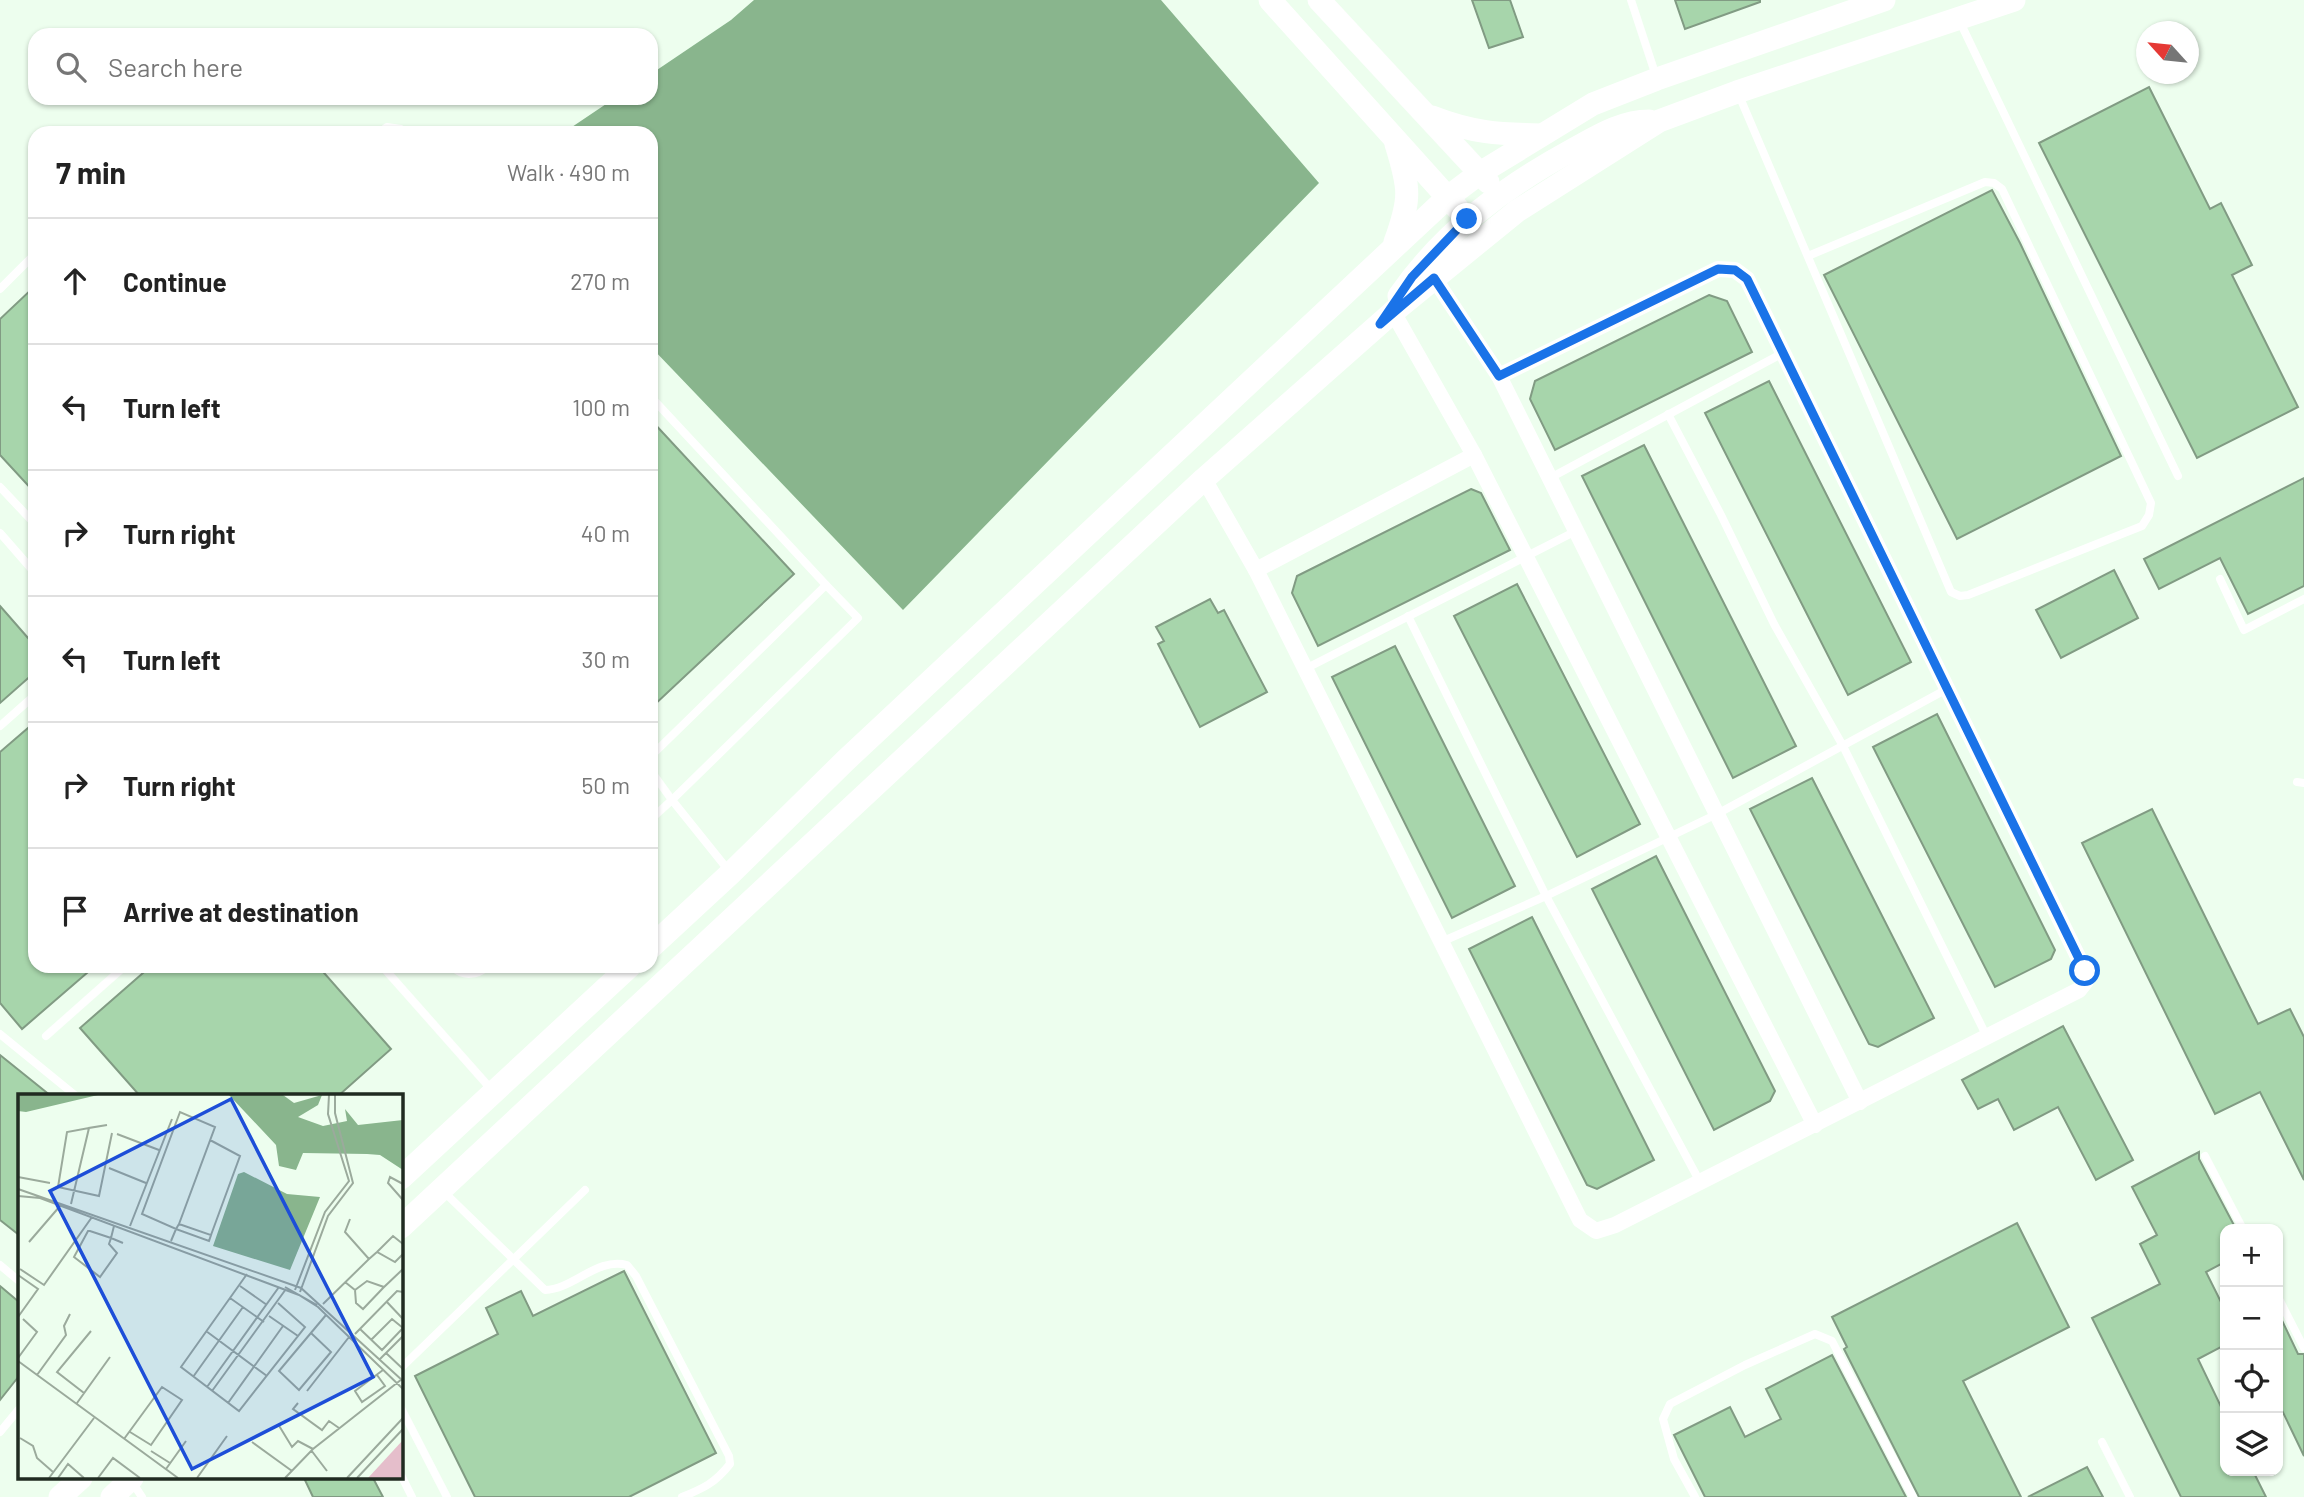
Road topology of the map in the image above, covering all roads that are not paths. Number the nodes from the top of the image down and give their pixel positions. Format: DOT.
graph roads {
  1 [pos="1270,0"];
  2 [pos="1319,0"];
  3 [pos="1631,0"];
  4 [pos="1884,0"];
  5 [pos="2014,0"];
  6 [pos="1958,19"];
  7 [pos="1657,79"];
  8 [pos="1737,92"];
  9 [pos="1426,115"];
  10 [pos="1659,121"];
  11 [pos="1541,135"];
  12 [pos="1394,137"];
  13 [pos="1480,173"];
  14 [pos="1499,194"];
  15 [pos="1448,197"];
  16 [pos="1467,219"];
  17 [pos="1392,249"];
  18 [pos="1808,256"];
  19 [pos="28,261"];
  20 [pos="1434,278"];
  21 [pos="0,289"];
  22 [pos="1386,318"];
  23 [pos="1783,353"];
  24 [pos="1499,376"];
  25 [pos="658,405"];
  26 [pos="1668,414"];
  27 [pos="1474,455"];
  28 [pos="2178,476"];
  29 [pos="1550,478"];
  30 [pos="1204,480"];
  31 [pos="0,486"];
  32 [pos="28,516"];
  33 [pos="1576,531"];
  34 [pos="0,533"];
  35 [pos="1525,555"];
  36 [pos="28,565"];
  37 [pos="1256,570"];
  38 [pos="2220,579"];
  39 [pos="826,585"];
  40 [pos="2304,599"];
  41 [pos="1408,616"];
  42 [pos="1305,669"];
  43 [pos="1947,689"];
  44 [pos="28,701"];
  45 [pos="0,726"];
  46 [pos="1843,746"];
  47 [pos="658,749"];
  48 [pos="845,761"];
  49 [pos="658,781"];
  50 [pos="871,788"];
  51 [pos="672,800"];
  52 [pos="658,813"];
  53 [pos="1717,814"];
  54 [pos="1669,838"];
  55 [pos="731,873"];
  56 [pos="1546,896"];
  57 [pos="658,941"];
  58 [pos="1441,943"];
  59 [pos="117,973"];
  60 [pos="388,973"];
  61 [pos="622,973"];
  62 [pos="0,1034"];
  63 [pos="46,1036"];
  64 [pos="1987,1037"];
  65 [pos="493,1092"];
  66 [pos="74,1094"];
  67 [pos="1860,1102"];
  68 [pos="1815,1125"];
  69 [pos="2205,1156"];
  70 [pos="402,1177"];
  71 [pos="1700,1182"];
  72 [pos="441,1189"];
  73 [pos="585,1190"];
  74 [pos="2240,1224"];
  75 [pos="402,1226"];
  76 [pos="513,1259"];
  77 [pos="0,1265"];
  78 [pos="18,1280"];
  79 [pos="2283,1307"];
  80 [pos="2304,1348"];
  81 [pos="402,1367"];
  82 [pos="18,1410"];
  83 [pos="402,1410"];
  84 [pos="0,1432"];
  85 [pos="2102,1442"];
  86 [pos="402,1477"];
  87 [pos="79,1480"];
  88 [pos="135,1485"];
  89 [pos="60,1497"];
  90 [pos="112,1497"];
  91 [pos="412,1497"];
  92 [pos="447,1497"];
  93 [pos="682,1497"];
  94 [pos="1695,1497"];
  95 [pos="1913,1497"];
  96 [pos="2130,1497"];
  1 -- 12 [label="street"];
  2 -- 9 [label="street"];
  3 -- 7 [label="lane"];
  4 -- 7 [label="street"];
  5 -- 6 [label="street"];
  6 -- 8 [label="street"];
  6 -- 28 [label="lane"];
  7 -- 11 [label="street"];
  8 -- 10 [label="street"];
  8 -- 18 [label="lane"];
  9 -- 11 [label="street"];
  9 -- 13 [label="street"];
  10 -- 14 [label="street"];
  10 -- 20 [label="street"];
  11 -- 13 [label="street"];
  12 -- 15 [label="street"];
  12 -- 17 [label="street"];
  13 -- 14 [label="street"];
  13 -- 15 [label="street"];
  14 -- 16 [label="street"];
  15 -- 16 [label="street"];
  15 -- 17 [label="street"];
  16 -- 22 [label="street"];
  17 -- 48 [label="street"];
  18 -- 18 [label="lane"];
  19 -- 21 [label="lane"];
  20 -- 22 [label="street"];
  20 -- 24 [label="street"];
  22 -- 27 [label="street"];
  22 -- 30 [label="street"];
  23 -- 24 [label="street"];
  23 -- 26 [label="lane"];
  23 -- 43 [label="street"];
  24 -- 29 [label="street"];
  25 -- 39 [label="lane"];
  26 -- 29 [label="lane"];
  26 -- 46 [label="lane"];
  27 -- 35 [label="street"];
  27 -- 37 [label="street"];
  29 -- 33 [label="street"];
  30 -- 37 [label="street"];
  30 -- 50 [label="street"];
  31 -- 32 [label="lane"];
  33 -- 35 [label="lane"];
  33 -- 53 [label="street"];
  34 -- 36 [label="lane"];
  35 -- 41 [label="lane"];
  35 -- 54 [label="street"];
  37 -- 42 [label="street"];
  38 -- 40 [label="lane"];
  39 -- 47 [label="lane"];
  39 -- 51 [label="lane"];
  41 -- 42 [label="lane"];
  41 -- 56 [label="lane"];
  42 -- 58 [label="street"];
  43 -- 46 [label="lane"];
  43 -- 64 [label="street"];
  44 -- 45 [label="lane"];
  46 -- 53 [label="lane"];
  46 -- 64 [label="lane"];
  48 -- 50 [label="street"];
  48 -- 55 [label="street"];
  49 -- 51 [label="lane"];
  50 -- 72 [label="street"];
  51 -- 52 [label="lane"];
  51 -- 55 [label="lane"];
  53 -- 54 [label="lane"];
  53 -- 67 [label="street"];
  54 -- 56 [label="lane"];
  54 -- 68 [label="street"];
  55 -- 57 [label="street"];
  56 -- 58 [label="lane"];
  56 -- 71 [label="lane"];
  58 -- 71 [label="street"];
  59 -- 63 [label="lane"];
  60 -- 65 [label="lane"];
  61 -- 65 [label="street"];
  62 -- 66 [label="lane"];
  64 -- 67 [label="street"];
  65 -- 70 [label="street"];
  67 -- 68 [label="street"];
  68 -- 71 [label="street"];
  69 -- 74 [label="lane"];
  72 -- 75 [label="street"];
  72 -- 76 [label="lane"];
  73 -- 76 [label="lane"];
  76 -- 81 [label="lane"];
  76 -- 93 [label="lane"];
  77 -- 78 [label="lane"];
  79 -- 80 [label="lane"];
  82 -- 84 [label="lane"];
  83 -- 92 [label="lane"];
  85 -- 96 [label="lane"];
  86 -- 91 [label="lane"];
  87 -- 89 [label="street"];
  88 -- 90 [label="street"];
  94 -- 95 [label="lane"];
}
